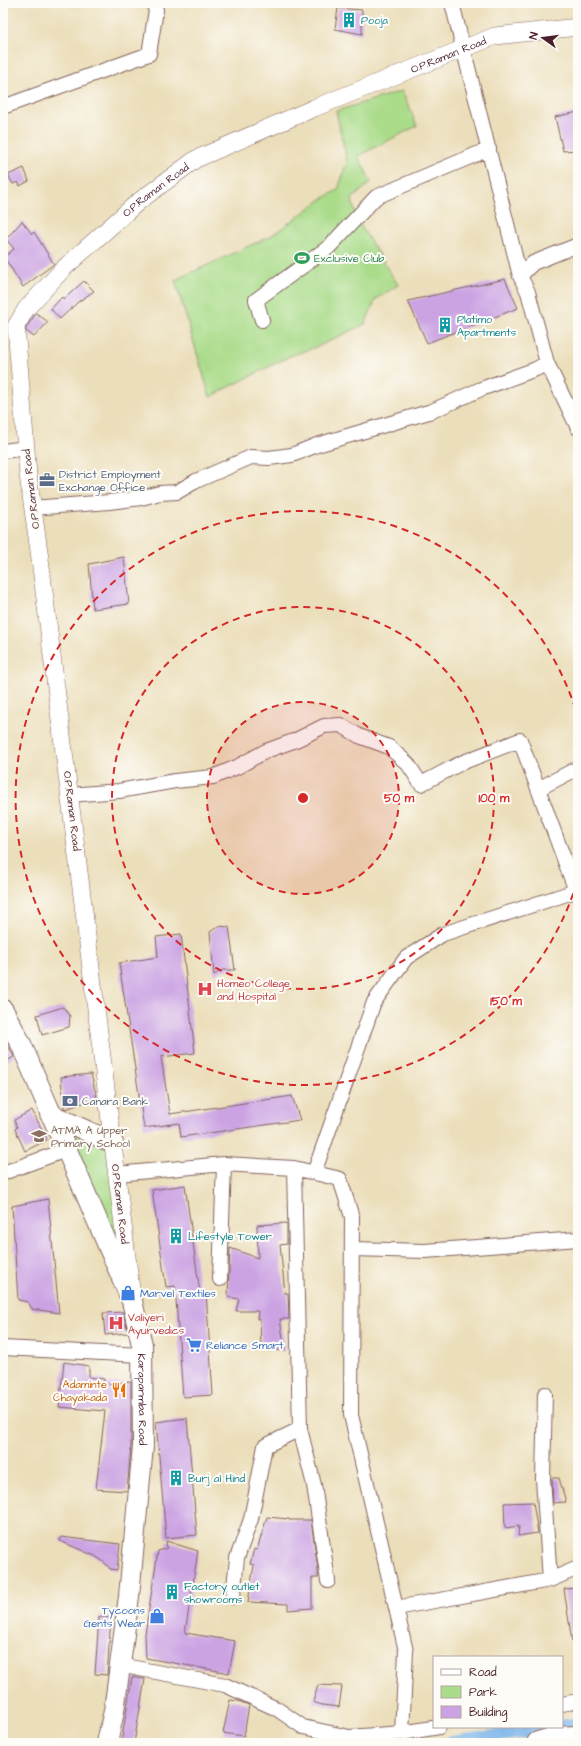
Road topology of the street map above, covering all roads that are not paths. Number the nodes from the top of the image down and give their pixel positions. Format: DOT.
graph roads {
  1 [pos="153,3"];
  2 [pos="452,3"];
  3 [pos="578,27"];
  4 [pos="465,48"];
  5 [pos="3,107"];
  6 [pos="490,149"];
  7 [pos="578,245"];
  8 [pos="520,276"];
  9 [pos="262,320"];
  10 [pos="547,363"];
  11 [pos="578,428"];
  12 [pos="26,448"];
  13 [pos="3,451"];
  14 [pos="32,508"];
  15 [pos="578,768"];
  16 [pos="538,789"];
  17 [pos="70,795"];
  18 [pos="577,890"];
  19 [pos="3,1010"];
  20 [pos="50,1114"];
  21 [pos="113,1143"];
  22 [pos="66,1150"];
  23 [pos="224,1164"];
  24 [pos="294,1168"];
  25 [pos="3,1173"];
  26 [pos="314,1173"];
  27 [pos="117,1174"];
  28 [pos="578,1239"];
  29 [pos="352,1249"];
  30 [pos="220,1279"];
  31 [pos="132,1301"];
  32 [pos="3,1348"];
  33 [pos="142,1355"];
  34 [pos="545,1394"];
  35 [pos="300,1429"];
  36 [pos="578,1568"];
  37 [pos="550,1580"];
  38 [pos="328,1581"];
  39 [pos="233,1597"];
  40 [pos="396,1608"];
  41 [pos="119,1665"];
  42 [pos="578,1701"];
  43 [pos="563,1704"];
  44 [pos="435,1728"];
  45 [pos="403,1737"];
  46 [pos="578,1737"];
  47 [pos="107,1743"];
  48 [pos="538,1743"];
  1 -- 5 [label="street"];
  2 -- 4 [label="street"];
  3 -- 4 [label="street, O.P.Raman Road"];
  4 -- 6 [label="street"];
  4 -- 12 [label="street, O.P.Raman Road"];
  6 -- 8 [label="street"];
  6 -- 9 [label="street"];
  7 -- 8 [label="street"];
  8 -- 10 [label="street"];
  10 -- 11 [label="street"];
  10 -- 14 [label="street"];
  12 -- 13 [label="street"];
  12 -- 14 [label="street, O.P.Raman Road"];
  14 -- 17 [label="street, O.P.Raman Road"];
  15 -- 16 [label="street"];
  16 -- 17 [label="street"];
  16 -- 18 [label="street"];
  17 -- 21 [label="street, O.P.Raman Road"];
  18 -- 26 [label="street"];
  19 -- 20 [label="main road, Karaparmba Road"];
  20 -- 21 [label="main road"];
  20 -- 22 [label="main road, Karaparmba Road"];
  21 -- 27 [label="street, O.P.Raman Road"];
  22 -- 25 [label="street"];
  22 -- 31 [label="main road, Karaparmba Road"];
  23 -- 24 [label="street"];
  23 -- 27 [label="street"];
  23 -- 30 [label="street"];
  24 -- 26 [label="street"];
  24 -- 35 [label="street"];
  26 -- 29 [label="street"];
  27 -- 31 [label="street, O.P.Raman Road"];
  28 -- 29 [label="street"];
  29 -- 40 [label="street"];
  31 -- 33 [label="main road, Karaparmba Road"];
  32 -- 33 [label="street"];
  33 -- 41 [label="main road, Karaparmba Road"];
  34 -- 37 [label="street"];
  35 -- 38 [label="street"];
  35 -- 39 [label="street"];
  36 -- 37 [label="street"];
  37 -- 40 [label="street"];
  40 -- 45 [label="street"];
  41 -- 45 [label="street"];
  41 -- 47 [label="main road, Karaparmba Road"];
  42 -- 43 [label="street"];
  44 -- 45 [label="street"];
  46 -- 48 [label="main road"];
}
